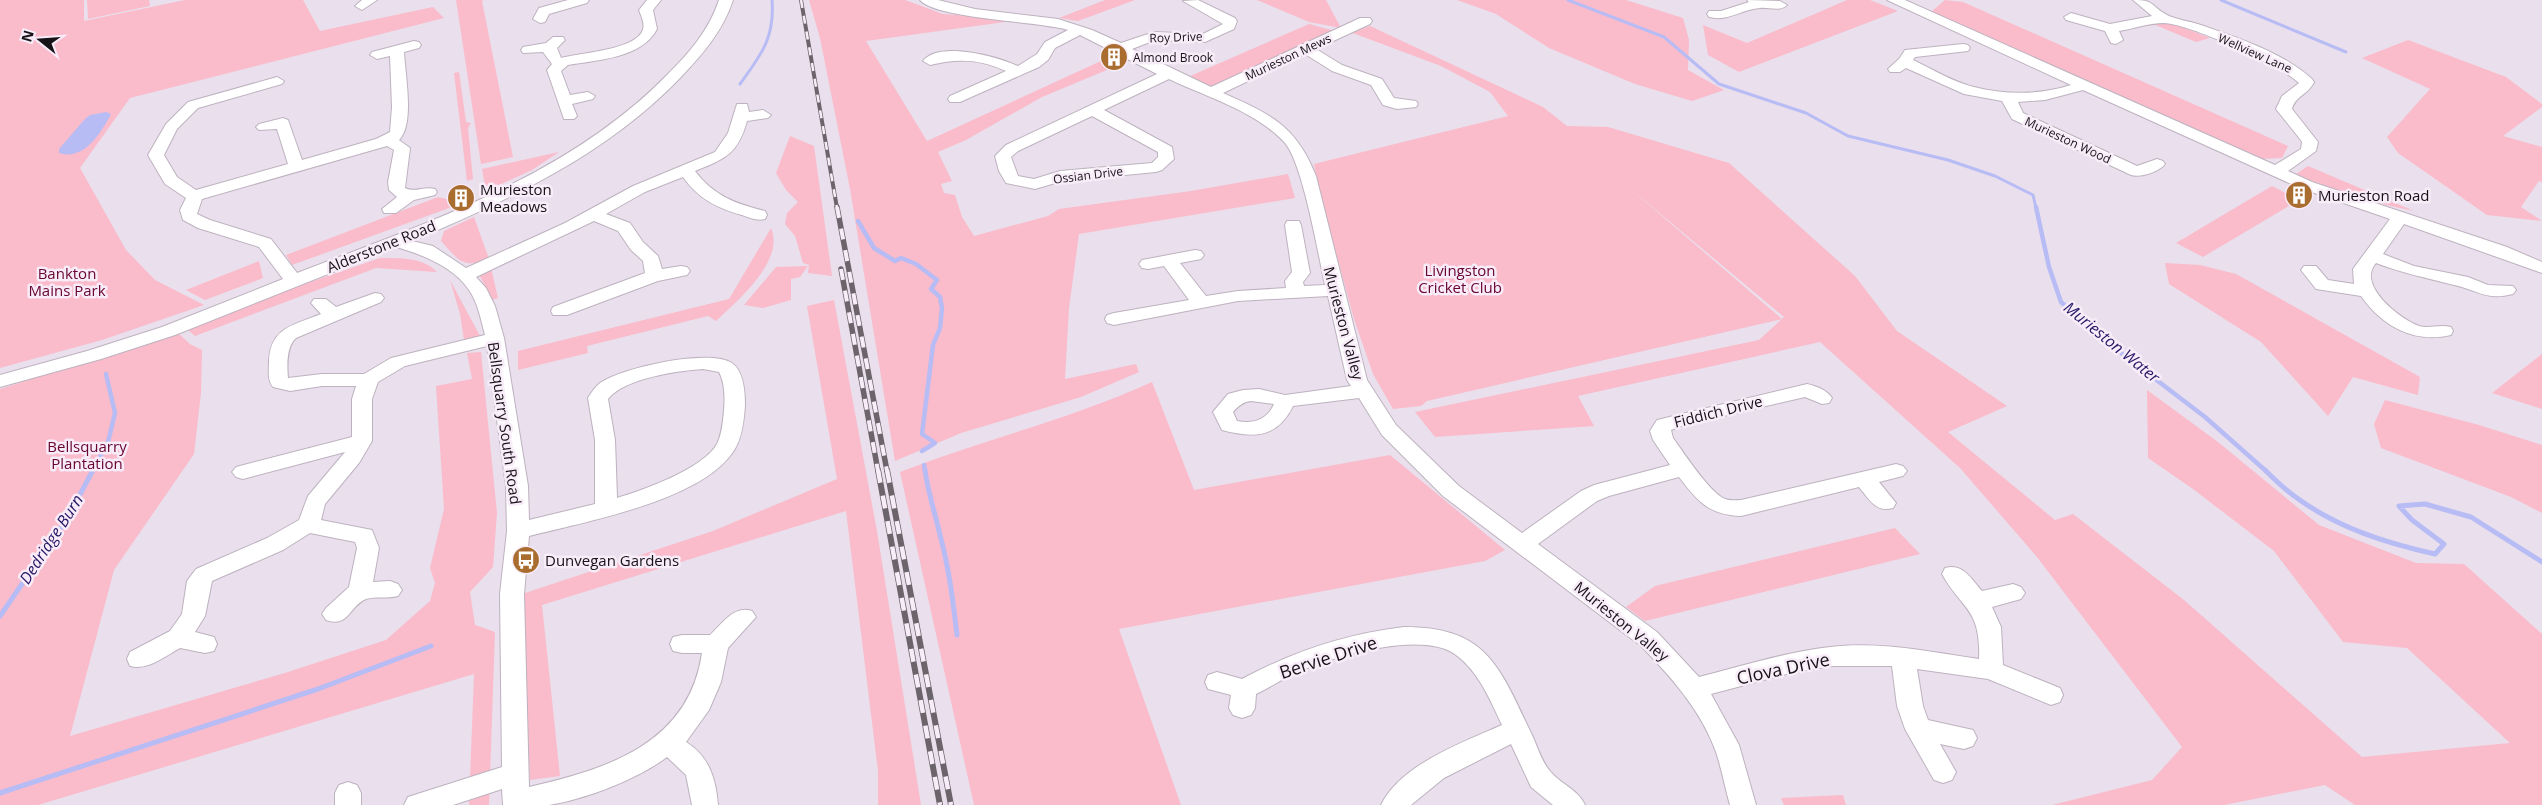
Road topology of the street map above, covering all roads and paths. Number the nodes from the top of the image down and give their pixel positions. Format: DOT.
graph roads {
  1 [pos="582,0"];
  2 [pos="654,0"];
  3 [pos="726,0"];
  4 [pos="927,0"];
  5 [pos="1894,0"];
  6 [pos="2140,0"];
  7 [pos="1931,1"];
  8 [pos="1756,2"];
  9 [pos="1780,5"];
  10 [pos="1910,7"];
  11 [pos="1196,8"];
  12 [pos="527,10"];
  13 [pos="1721,15"];
  14 [pos="2071,17"];
  15 [pos="2164,19"];
  16 [pos="1366,21"];
  17 [pos="1079,30"];
  18 [pos="414,45"];
  19 [pos="1954,46"];
  20 [pos="1119,49"];
  21 [pos="1307,49"];
  22 [pos="397,50"];
  23 [pos="528,50"];
  24 [pos="377,55"];
  25 [pos="930,61"];
  26 [pos="560,63"];
  27 [pos="1018,71"];
  28 [pos="1168,74"];
  29 [pos="277,81"];
  30 [pos="2081,86"];
  31 [pos="1210,93"];
  32 [pos="588,96"];
  33 [pos="2008,97"];
  34 [pos="955,99"];
  35 [pos="564,101"];
  36 [pos="1412,104"];
  37 [pos="1092,110"];
  38 [pos="763,115"];
  39 [pos="569,116"];
  40 [pos="264,127"];
  41 [pos="388,140"];
  42 [pos="2157,164"];
  43 [pos="296,166"];
  44 [pos="686,170"];
  45 [pos="2276,172"];
  46 [pos="429,192"];
  47 [pos="195,196"];
  48 [pos="409,196"];
  49 [pos="390,209"];
  50 [pos="594,215"];
  51 [pos="759,215"];
  52 [pos="2400,217"];
  53 [pos="1293,225"];
  54 [pos="406,238"];
  55 [pos="1195,255"];
  56 [pos="2373,256"];
  57 [pos="1168,260"];
  58 [pos="1148,264"];
  59 [pos="2542,268"];
  60 [pos="2310,270"];
  61 [pos="681,271"];
  62 [pos="465,275"];
  63 [pos="654,276"];
  64 [pos="294,281"];
  65 [pos="1334,290"];
  66 [pos="2507,290"];
  67 [pos="2366,291"];
  68 [pos="1296,293"];
  69 [pos="375,298"];
  70 [pos="1200,301"];
  71 [pos="560,311"];
  72 [pos="1114,319"];
  73 [pos="2444,331"];
  74 [pos="494,338"];
  75 [pos="369,380"];
  76 [pos="0,381"];
  77 [pos="1365,391"];
  78 [pos="1822,398"];
  79 [pos="1285,401"];
  80 [pos="362,442"];
  81 [pos="1685,468"];
  82 [pos="1896,471"];
  83 [pos="243,472"];
  84 [pos="1864,479"];
  85 [pos="1885,502"];
  86 [pos="606,507"];
  87 [pos="307,525"];
  88 [pos="518,531"];
  89 [pos="1522,544"];
  90 [pos="1953,574"];
  91 [pos="390,590"];
  92 [pos="360,591"];
  93 [pos="2013,593"];
  94 [pos="1978,601"];
  95 [pos="334,614"];
  96 [pos="744,617"];
  97 [pos="178,638"];
  98 [pos="205,644"];
  99 [pos="682,644"];
  100 [pos="716,644"];
  101 [pos="1903,658"];
  102 [pos="139,660"];
  103 [pos="1992,670"];
  104 [pos="1217,682"];
  105 [pos="1695,688"];
  106 [pos="2051,695"];
  107 [pos="1918,729"];
  108 [pos="1517,730"];
  109 [pos="1964,738"];
  110 [pos="668,745"];
  111 [pos="1943,772"];
  112 [pos="516,774"];
  113 [pos="516,803"];
  114 [pos="417,805"];
  115 [pos="704,805"];
  116 [pos="1394,805"];
  117 [pos="1572,805"];
  118 [pos="1743,805"];
  1 -- 12 [label="street"];
  2 -- 26 [label="street"];
  3 -- 54 [label="street, Alderstone Road"];
  4 -- 17 [label="street, Murieston Valley"];
  5 -- 10 [label="street"];
  6 -- 15 [label="street, Wellview Lane"];
  7 -- 10 [label="street"];
  8 -- 9 [label="street"];
  8 -- 13 [label="street"];
  10 -- 30 [label="street"];
  11 -- 20 [label="street, Roy Drive"];
  14 -- 15 [label="street, Wellview Lane"];
  15 -- 45 [label="street, Wellview Lane"];
  16 -- 21 [label="street, Murieston Mews"];
  17 -- 20 [label="street, Murieston Valley"];
  17 -- 27 [label="street"];
  18 -- 22 [label="street"];
  19 -- 33 [label="street, Murieston Wood"];
  20 -- 28 [label="street, Murieston Valley"];
  21 -- 31 [label="street, Murieston Mews"];
  21 -- 36 [label="street"];
  22 -- 24 [label="street"];
  22 -- 41 [label="street"];
  23 -- 26 [label="street"];
  25 -- 27 [label="street"];
  26 -- 35 [label="street"];
  27 -- 34 [label="street"];
  28 -- 31 [label="street, Murieston Valley"];
  28 -- 37 [label="street, Ossian Drive"];
  29 -- 47 [label="street"];
  30 -- 33 [label="street, Murieston Wood"];
  30 -- 45 [label="street"];
  31 -- 65 [label="street, Murieston Valley"];
  32 -- 35 [label="street"];
  33 -- 42 [label="street, Murieston Wood"];
  35 -- 39 [label="street"];
  37 -- 37 [label="street, Ossian Drive"];
  38 -- 44 [label="street"];
  40 -- 43 [label="street"];
  41 -- 43 [label="street"];
  41 -- 48 [label="street"];
  43 -- 47 [label="street"];
  44 -- 50 [label="street"];
  44 -- 51 [label="street"];
  45 -- 52 [label="street"];
  46 -- 48 [label="street"];
  47 -- 64 [label="street"];
  48 -- 49 [label="street"];
  50 -- 62 [label="street"];
  50 -- 63 [label="street"];
  52 -- 56 [label="street"];
  52 -- 59 [label="street"];
  53 -- 68 [label="street"];
  54 -- 62 [label="street, Bellsquarry South Road"];
  54 -- 64 [label="street, Alderstone Road"];
  55 -- 57 [label="street"];
  56 -- 66 [label="street"];
  56 -- 67 [label="street"];
  57 -- 58 [label="street"];
  57 -- 70 [label="street"];
  60 -- 67 [label="street"];
  61 -- 63 [label="street"];
  62 -- 74 [label="street, Bellsquarry South Road"];
  63 -- 71 [label="street"];
  64 -- 76 [label="street, Alderstone Road"];
  65 -- 68 [label="street"];
  65 -- 77 [label="street, Murieston Valley"];
  67 -- 73 [label="street"];
  68 -- 70 [label="street"];
  69 -- 75 [label="street"];
  70 -- 72 [label="street"];
  74 -- 75 [label="street"];
  74 -- 88 [label="street, Bellsquarry South Road"];
  75 -- 80 [label="street"];
  77 -- 79 [label="street"];
  77 -- 89 [label="street, Murieston Valley"];
  78 -- 81 [label="street, Fiddich Drive"];
  80 -- 83 [label="street"];
  80 -- 87 [label="street"];
  81 -- 84 [label="street, Fiddich Drive"];
  81 -- 89 [label="street"];
  82 -- 84 [label="street, Fiddich Drive"];
  84 -- 85 [label="street"];
  86 -- 86 [label="street"];
  86 -- 88 [label="street"];
  87 -- 92 [label="street"];
  87 -- 97 [label="street"];
  88 -- 112 [label="street, Bellsquarry South Road"];
  89 -- 105 [label="street, Murieston Valley"];
  90 -- 94 [label="street"];
  91 -- 92 [label="street"];
  92 -- 95 [label="street"];
  93 -- 94 [label="street"];
  94 -- 103 [label="street"];
  96 -- 100 [label="street"];
  97 -- 98 [label="street"];
  97 -- 102 [label="street"];
  99 -- 100 [label="street"];
  100 -- 110 [label="street"];
  101 -- 103 [label="street, Clova Drive"];
  101 -- 105 [label="street, Clova Drive"];
  101 -- 107 [label="street"];
  103 -- 106 [label="street, Clova Drive"];
  104 -- 108 [label="street, Bervie Drive"];
  105 -- 118 [label="street, Murieston Valley"];
  107 -- 109 [label="street"];
  107 -- 111 [label="street"];
  108 -- 116 [label="street"];
  108 -- 117 [label="street, Bervie Drive"];
  110 -- 113 [label="street"];
  110 -- 115 [label="street"];
  112 -- 113 [label="street, Bellsquarry South Road"];
  112 -- 114 [label="street"];
}
